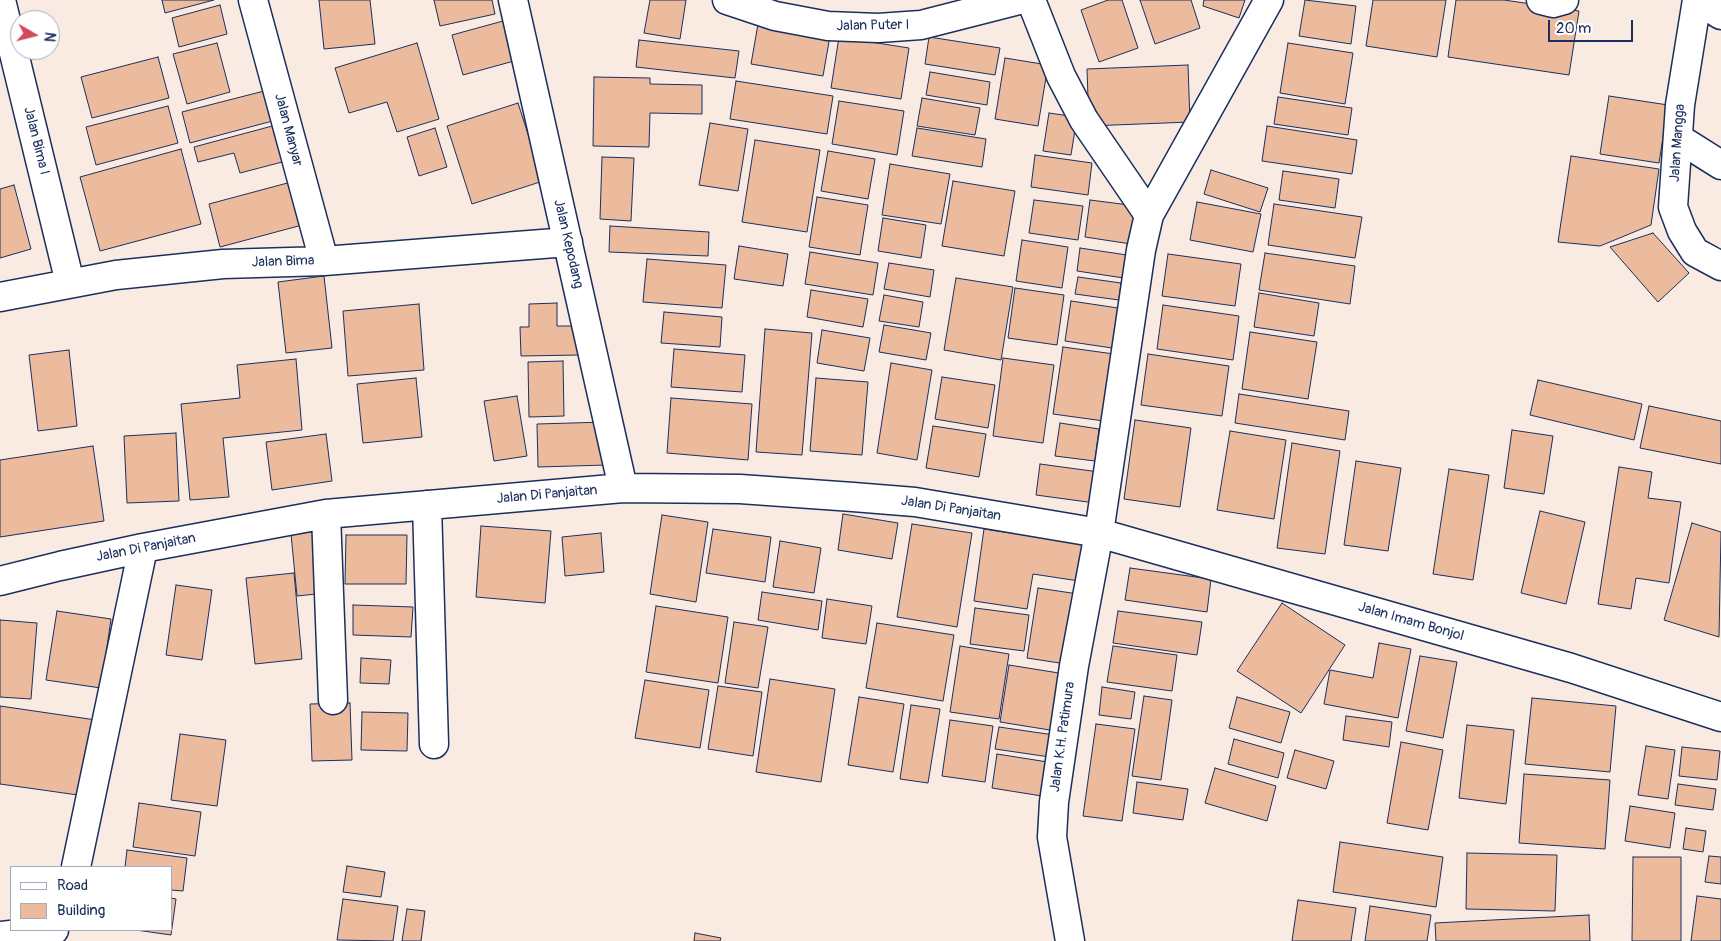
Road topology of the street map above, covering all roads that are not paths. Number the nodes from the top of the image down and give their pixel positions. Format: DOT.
graph roads {
  1 [pos="1,0"];
  2 [pos="253,0"];
  3 [pos="513,0"];
  4 [pos="727,0"];
  5 [pos="1019,0"];
  6 [pos="1030,0"];
  7 [pos="1269,0"];
  8 [pos="1541,0"];
  9 [pos="1564,0"];
  10 [pos="1697,0"];
  11 [pos="963,7"];
  12 [pos="1721,15"];
  13 [pos="1678,138"];
  14 [pos="1721,165"];
  15 [pos="1149,215"];
  16 [pos="568,242"];
  17 [pos="324,261"];
  18 [pos="1721,266"];
  19 [pos="70,283"];
  20 [pos="0,297"];
  21 [pos="623,488"];
  22 [pos="426,506"];
  23 [pos="326,514"];
  24 [pos="1099,533"];
  25 [pos="143,548"];
  26 [pos="0,581"];
  27 [pos="333,700"];
  28 [pos="1721,717"];
  29 [pos="434,744"];
  30 [pos="76,866"];
  31 [pos="45,931"];
  32 [pos="0,936"];
  33 [pos="1070,941"];
  1 -- 19 [label="street, Jalan Bima I"];
  2 -- 17 [label="street, Jalan Manyar"];
  3 -- 16 [label="street, Jalan Kepodang"];
  4 -- 11 [label="street, Jalan Puter I"];
  5 -- 11 [label="street, Jalan Puter I"];
  6 -- 15 [label="street"];
  7 -- 15 [label="street, Jalan K.H. Patimura"];
  8 -- 9 [label="street"];
  10 -- 12 [label="street"];
  10 -- 13 [label="street, Jalan Mangga"];
  13 -- 14 [label="street"];
  13 -- 18 [label="street, Jalan Mangga"];
  15 -- 24 [label="street, Jalan K.H. Patimura"];
  16 -- 17 [label="street, Jalan Bima"];
  16 -- 21 [label="street, Jalan Kepodang"];
  17 -- 19 [label="street, Jalan Bima"];
  19 -- 20 [label="street, Jalan Bima"];
  21 -- 22 [label="street, Jalan Di Panjaitan"];
  21 -- 24 [label="street, Jalan Di Panjaitan"];
  22 -- 23 [label="street, Jalan Di Panjaitan"];
  22 -- 29 [label="street"];
  23 -- 25 [label="street, Jalan Di Panjaitan"];
  23 -- 27 [label="street"];
  24 -- 28 [label="street, Jalan Imam Bonjol"];
  24 -- 33 [label="street, Jalan K.H. Patimura"];
  25 -- 26 [label="street, Jalan Di Panjaitan"];
  25 -- 30 [label="street"];
  31 -- 32 [label="street"];
}
